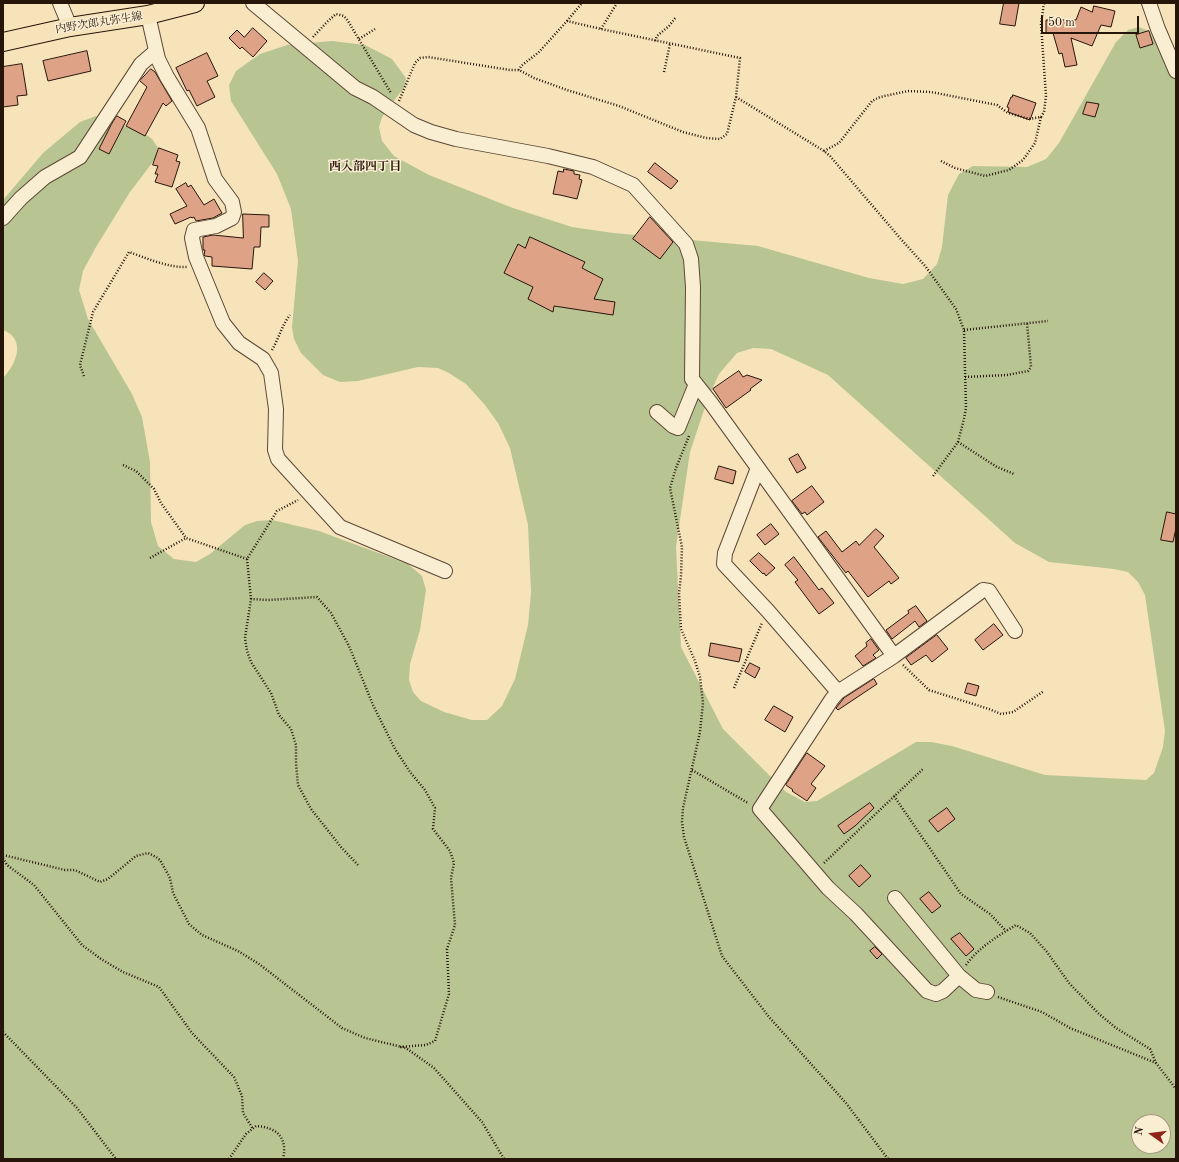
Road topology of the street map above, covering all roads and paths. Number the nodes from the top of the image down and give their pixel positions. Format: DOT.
graph roads {
  1 [pos="60,3"];
  2 [pos="196,3"];
  3 [pos="253,3"];
  4 [pos="582,3"];
  5 [pos="617,3"];
  6 [pos="1044,3"];
  7 [pos="1149,3"];
  8 [pos="148,16"];
  9 [pos="676,17"];
  10 [pos="567,20"];
  11 [pos="68,23"];
  12 [pos="375,29"];
  13 [pos="602,29"];
  14 [pos="359,39"];
  15 [pos="655,41"];
  16 [pos="3,42"];
  17 [pos="670,44"];
  18 [pos="305,47"];
  19 [pos="156,50"];
  20 [pos="519,70"];
  21 [pos="1176,71"];
  22 [pos="664,72"];
  23 [pos="736,97"];
  24 [pos="1041,117"];
  25 [pos="824,151"];
  26 [pos="941,161"];
  27 [pos="3,218"];
  28 [pos="199,264"];
  29 [pos="290,315"];
  30 [pos="1048,321"];
  31 [pos="1027,323"];
  32 [pos="964,330"];
  33 [pos="263,359"];
  34 [pos="84,376"];
  35 [pos="965,377"];
  36 [pos="696,384"];
  37 [pos="657,412"];
  38 [pos="691,430"];
  39 [pos="958,442"];
  40 [pos="123,465"];
  41 [pos="758,468"];
  42 [pos="1014,474"];
  43 [pos="933,476"];
  44 [pos="309,494"];
  45 [pos="186,538"];
  46 [pos="150,558"];
  47 [pos="247,559"];
  48 [pos="445,571"];
  49 [pos="251,599"];
  50 [pos="768,611"];
  51 [pos="1015,631"];
  52 [pos="894,656"];
  53 [pos="734,688"];
  54 [pos="1044,691"];
  55 [pos="838,692"];
  56 [pos="924,768"];
  57 [pos="692,770"];
  58 [pos="894,796"];
  59 [pos="760,809"];
  60 [pos="3,855"];
  61 [pos="3,858"];
  62 [pos="358,866"];
  63 [pos="814,872"];
  64 [pos="895,898"];
  65 [pos="1006,931"];
  66 [pos="959,976"];
  67 [pos="987,992"];
  68 [pos="3,1032"];
  69 [pos="400,1047"];
  70 [pos="1156,1063"];
  71 [pos="1176,1090"];
  72 [pos="253,1129"];
  73 [pos="116,1159"];
  74 [pos="228,1159"];
  75 [pos="283,1159"];
  76 [pos="504,1159"];
  77 [pos="888,1159"];
  1 -- 11 [label="street"];
  2 -- 8 [label="main road, 内野次郎丸弥生線"];
  3 -- 18 [label="street"];
  4 -- 10 [label="path"];
  5 -- 13 [label="path"];
  6 -- 24 [label="path"];
  7 -- 21 [label="street"];
  8 -- 11 [label="main road, 内野次郎丸弥生線"];
  8 -- 19 [label="street"];
  9 -- 15 [label="path"];
  10 -- 13 [label="path"];
  10 -- 20 [label="path"];
  11 -- 16 [label="main road, 内野次郎丸弥生線"];
  12 -- 14 [label="path"];
  13 -- 15 [label="path"];
  14 -- 18 [label="path"];
  14 -- 20 [label="path"];
  15 -- 17 [label="path"];
  17 -- 22 [label="path"];
  17 -- 23 [label="path"];
  18 -- 36 [label="street"];
  19 -- 27 [label="street"];
  19 -- 28 [label="street"];
  20 -- 23 [label="path"];
  23 -- 25 [label="path"];
  24 -- 25 [label="path"];
  24 -- 26 [label="path"];
  25 -- 32 [label="path"];
  28 -- 33 [label="street"];
  28 -- 34 [label="path"];
  29 -- 33 [label="path"];
  30 -- 31 [label="path"];
  31 -- 32 [label="path"];
  31 -- 35 [label="path"];
  32 -- 35 [label="path"];
  33 -- 44 [label="street"];
  35 -- 39 [label="path"];
  36 -- 37 [label="street"];
  36 -- 41 [label="street"];
  38 -- 57 [label="path"];
  39 -- 42 [label="path"];
  39 -- 43 [label="path"];
  40 -- 45 [label="path"];
  41 -- 50 [label="street"];
  41 -- 52 [label="street"];
  44 -- 47 [label="path"];
  44 -- 48 [label="street"];
  45 -- 46 [label="path"];
  45 -- 47 [label="path"];
  47 -- 49 [label="path"];
  49 -- 62 [label="path"];
  49 -- 69 [label="path"];
  50 -- 53 [label="path"];
  50 -- 55 [label="street"];
  51 -- 52 [label="street"];
  52 -- 54 [label="path"];
  52 -- 55 [label="street"];
  55 -- 59 [label="street"];
  56 -- 58 [label="path"];
  57 -- 59 [label="path"];
  57 -- 77 [label="path"];
  58 -- 63 [label="path"];
  58 -- 65 [label="path"];
  59 -- 63 [label="street"];
  60 -- 69 [label="path"];
  61 -- 72 [label="path"];
  63 -- 66 [label="street"];
  64 -- 66 [label="street"];
  65 -- 66 [label="path"];
  65 -- 70 [label="path"];
  66 -- 67 [label="street"];
  67 -- 70 [label="path"];
  68 -- 73 [label="path"];
  69 -- 76 [label="path"];
  70 -- 71 [label="path"];
  72 -- 74 [label="path"];
  72 -- 75 [label="path"];
}
